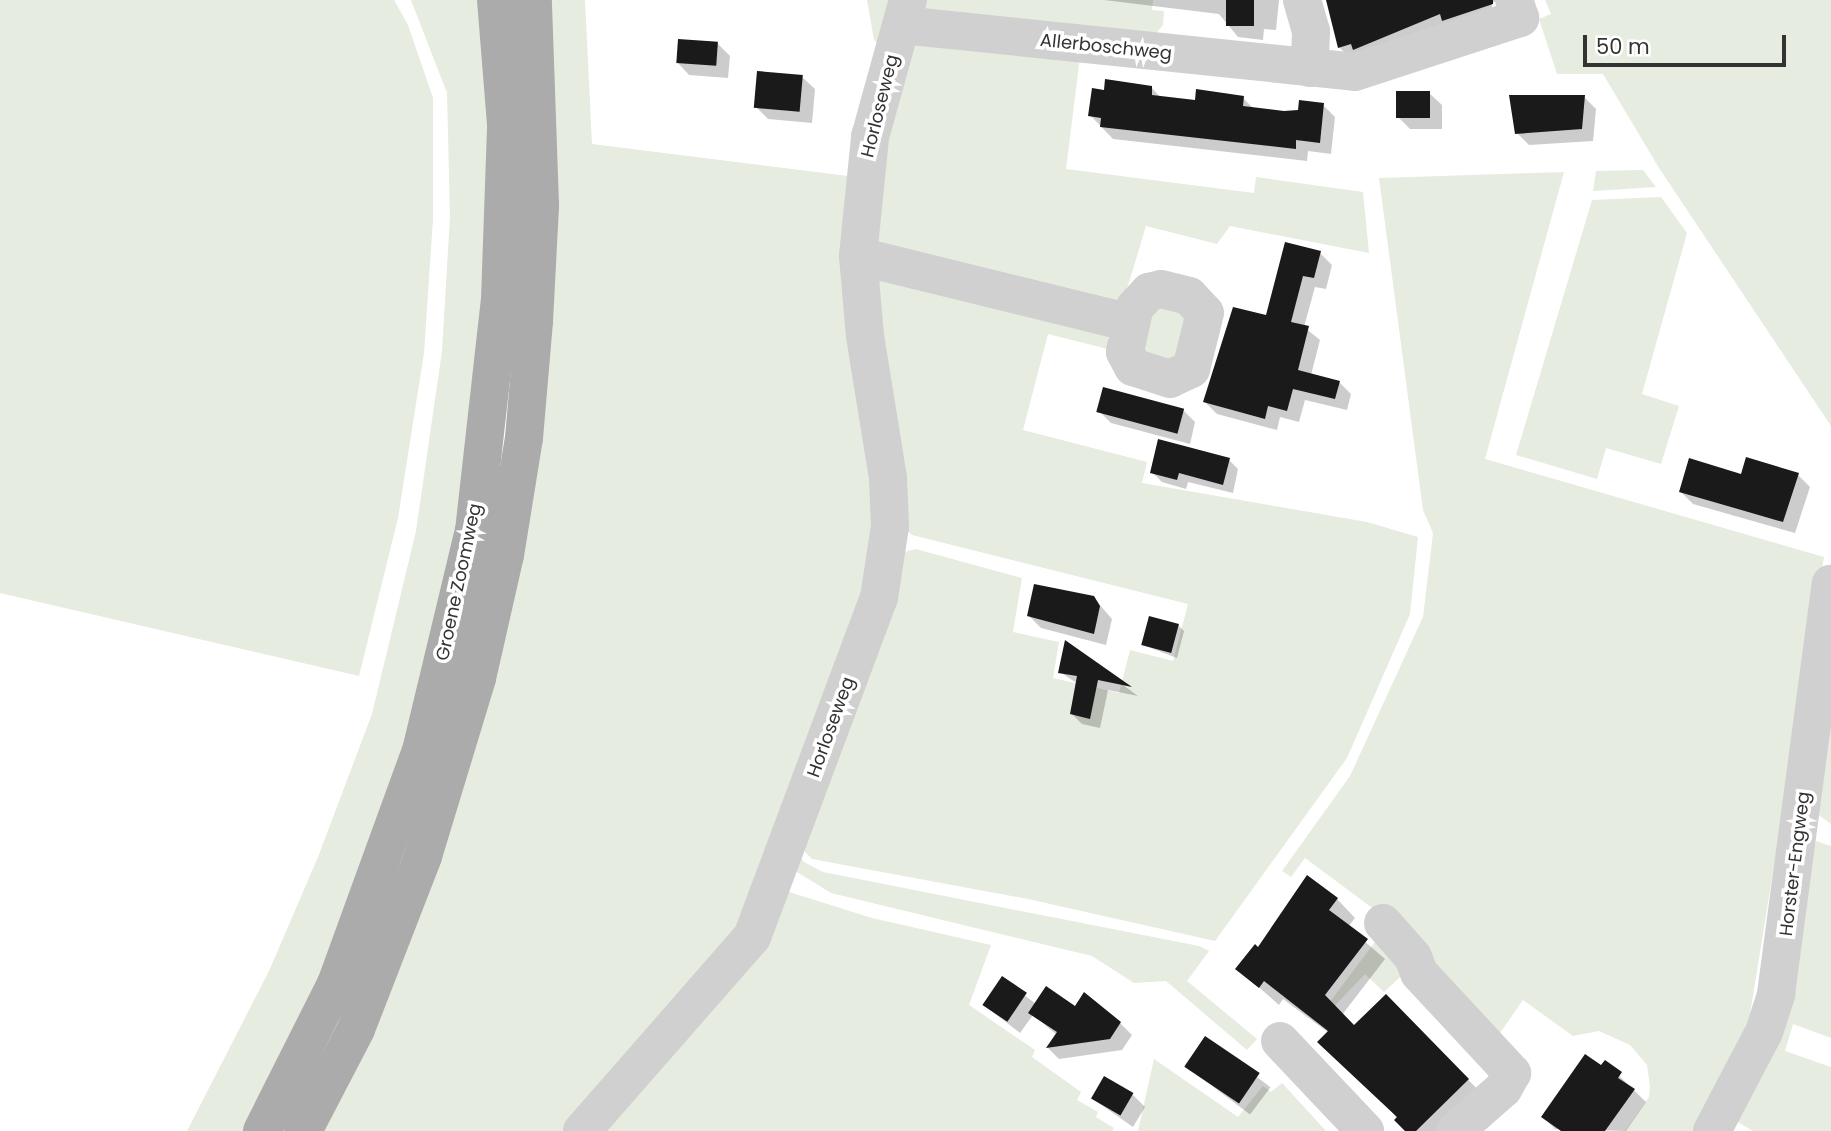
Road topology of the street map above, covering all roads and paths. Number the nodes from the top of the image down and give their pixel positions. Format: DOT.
graph roads {
  1 [pos="496,0"];
  2 [pos="533,0"];
  3 [pos="1302,0"];
  4 [pos="1514,0"];
  5 [pos="905,13"];
  6 [pos="1310,68"];
  7 [pos="858,256"];
  8 [pos="1131,323"];
  9 [pos="1831,584"];
  10 [pos="1383,923"];
  11 [pos="1280,1041"];
  12 [pos="262,1131"];
  13 [pos="303,1131"];
  14 [pos="582,1131"];
  15 [pos="1365,1131"];
  16 [pos="1455,1131"];
  17 [pos="1712,1131"];
  1 -- 12 [label="main road, Groene Zoomweg"];
  2 -- 13 [label="main road, Groene Zoomweg"];
  3 -- 6 [label="street"];
  4 -- 6 [label="street, Allerboschweg"];
  5 -- 6 [label="street, Allerboschweg"];
  5 -- 7 [label="street, Horloseweg"];
  7 -- 8 [label="street"];
  7 -- 14 [label="street, Horloseweg"];
  9 -- 17 [label="street, Horster-Engweg"];
  10 -- 16 [label="street"];
  11 -- 15 [label="street"];
}
